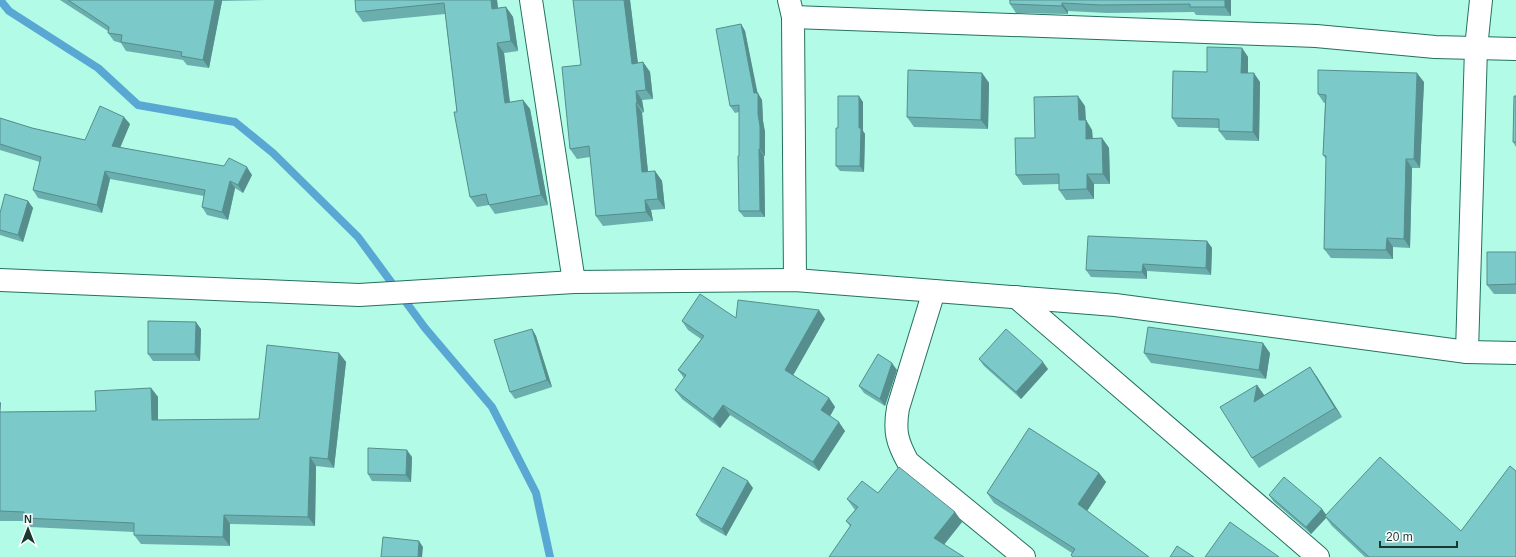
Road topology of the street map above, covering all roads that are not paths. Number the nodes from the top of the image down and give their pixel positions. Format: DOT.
graph roads {
  1 [pos="531,0"];
  2 [pos="1481,0"];
  3 [pos="791,9"];
  4 [pos="1476,48"];
  5 [pos="1516,49"];
  6 [pos="0,280"];
  7 [pos="795,280"];
  8 [pos="574,282"];
  9 [pos="934,290"];
  10 [pos="1016,296"];
  11 [pos="1467,352"];
  12 [pos="1516,354"];
  13 [pos="1024,557"];
  14 [pos="1318,557"];
  1 -- 8 [label="street"];
  2 -- 4 [label="street"];
  3 -- 4 [label="street"];
  3 -- 7 [label="street"];
  4 -- 5 [label="street"];
  4 -- 11 [label="street"];
  6 -- 8 [label="street"];
  7 -- 8 [label="street"];
  7 -- 9 [label="street"];
  9 -- 10 [label="street"];
  9 -- 13 [label="street"];
  10 -- 11 [label="street"];
  10 -- 14 [label="street"];
  11 -- 12 [label="street"];
}
